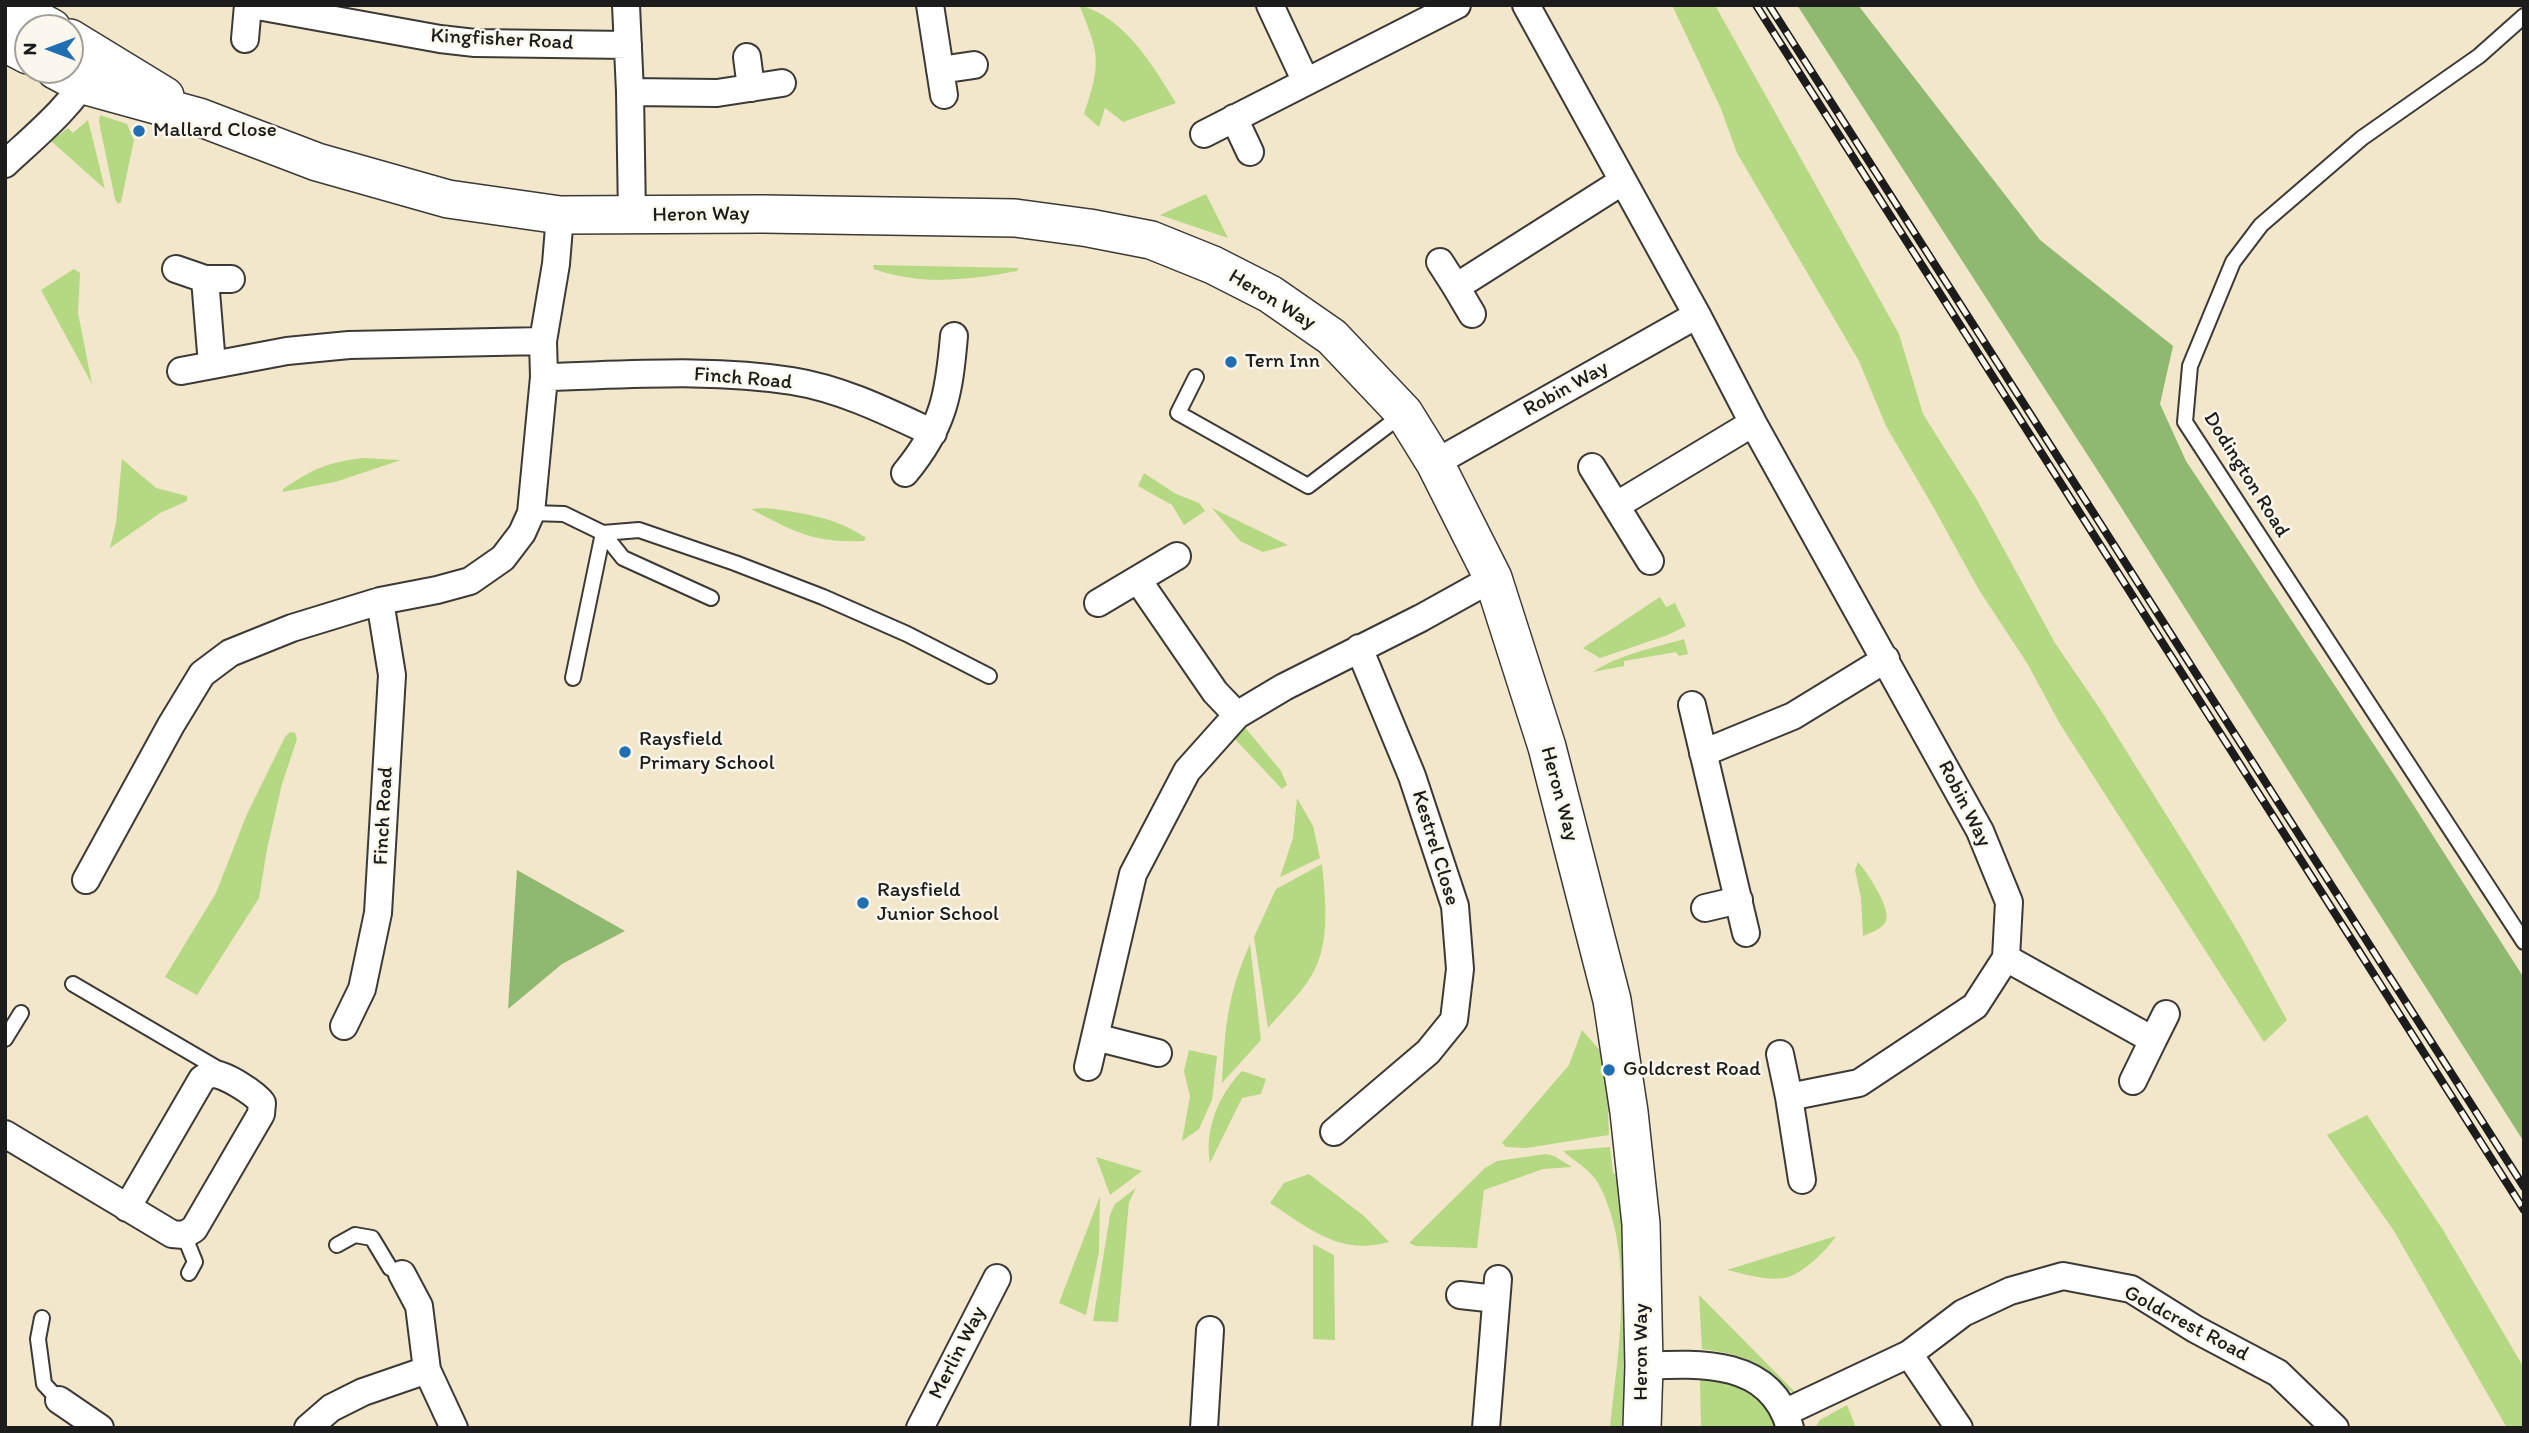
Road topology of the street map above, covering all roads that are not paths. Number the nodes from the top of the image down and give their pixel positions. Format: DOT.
graph roads {
  1 [pos="10,5"];
  2 [pos="250,5"];
  3 [pos="626,5"];
  4 [pos="930,5"];
  5 [pos="1270,5"];
  6 [pos="1457,5"];
  7 [pos="1526,5"];
  8 [pos="26,14"];
  9 [pos="2524,16"];
  10 [pos="245,39"];
  11 [pos="628,45"];
  12 [pos="747,57"];
  13 [pos="84,65"];
  14 [pos="974,65"];
  15 [pos="1306,82"];
  16 [pos="782,83"];
  17 [pos="65,84"];
  18 [pos="751,88"];
  19 [pos="631,92"];
  20 [pos="1234,118"];
  21 [pos="1204,134"];
  22 [pos="1250,152"];
  23 [pos="5,164"];
  24 [pos="1623,181"];
  25 [pos="560,215"];
  26 [pos="632,216"];
  27 [pos="1440,262"];
  28 [pos="176,269"];
  29 [pos="205,279"];
  30 [pos="232,279"];
  31 [pos="1456,288"];
  32 [pos="1472,314"];
  33 [pos="1697,315"];
  34 [pos="954,336"];
  35 [pos="542,341"];
  36 [pos="212,365"];
  37 [pos="181,371"];
  38 [pos="544,377"];
  39 [pos="1196,377"];
  40 [pos="1404,413"];
  41 [pos="1753,423"];
  42 [pos="933,433"];
  43 [pos="1435,463"];
  44 [pos="1592,467"];
  45 [pos="905,473"];
  46 [pos="1617,505"];
  47 [pos="531,513"];
  48 [pos="603,533"];
  49 [pos="1177,556"];
  50 [pos="1650,561"];
  51 [pos="1493,578"];
  52 [pos="1138,580"];
  53 [pos="711,598"];
  54 [pos="380,601"];
  55 [pos="1098,603"];
  56 [pos="1359,648"];
  57 [pos="1886,659"];
  58 [pos="989,676"];
  59 [pos="573,678"];
  60 [pos="1692,705"];
  61 [pos="1237,715"];
  62 [pos="1703,752"];
  63 [pos="86,880"];
  64 [pos="1739,900"];
  65 [pos="1705,908"];
  66 [pos="1746,933"];
  67 [pos="2524,942"];
  68 [pos="2006,958"];
  69 [pos="74,985"];
  70 [pos="21,1013"];
  71 [pos="2166,1014"];
  72 [pos="344,1026"];
  73 [pos="1095,1037"];
  74 [pos="5,1039"];
  75 [pos="2153,1040"];
  76 [pos="1158,1053"];
  77 [pos="1780,1054"];
  78 [pos="1088,1067"];
  79 [pos="221,1075"];
  80 [pos="2133,1081"];
  81 [pos="1789,1097"];
  82 [pos="1334,1132"];
  83 [pos="5,1134"];
  84 [pos="1802,1180"];
  85 [pos="127,1208"];
  86 [pos="184,1235"];
  87 [pos="337,1245"];
  88 [pos="189,1273"];
  89 [pos="402,1274"];
  90 [pos="997,1278"];
  91 [pos="1460,1296"];
  92 [pos="43,1318"];
  93 [pos="1210,1330"];
  94 [pos="1909,1354"];
  95 [pos="1644,1366"];
  96 [pos="428,1370"];
  97 [pos="59,1400"];
  98 [pos="1788,1420"];
  99 [pos="100,1428"];
  100 [pos="308,1428"];
  101 [pos="454,1428"];
  102 [pos="920,1428"];
  103 [pos="1205,1428"];
  104 [pos="1486,1428"];
  105 [pos="1642,1428"];
  106 [pos="1959,1428"];
  107 [pos="2335,1428"];
  1 -- 8 [label="street"];
  2 -- 10 [label="street, Kingfisher Road"];
  2 -- 11 [label="street, Kingfisher Road"];
  3 -- 11 [label="street"];
  4 -- 14 [label="street"];
  5 -- 15 [label="street"];
  6 -- 15 [label="street"];
  7 -- 24 [label="street, Robin Way"];
  9 -- 67 [label="lane, Dodington Road"];
  11 -- 19 [label="street"];
  12 -- 18 [label="street"];
  13 -- 25 [label="street, Heron Way"];
  15 -- 20 [label="street"];
  16 -- 18 [label="street"];
  17 -- 23 [label="street"];
  18 -- 19 [label="street"];
  19 -- 26 [label="street"];
  20 -- 21 [label="street"];
  20 -- 22 [label="street"];
  24 -- 31 [label="street"];
  24 -- 33 [label="street, Robin Way"];
  25 -- 26 [label="street, Heron Way"];
  25 -- 35 [label="street"];
  26 -- 40 [label="street, Heron Way"];
  27 -- 31 [label="street"];
  28 -- 29 [label="street"];
  29 -- 30 [label="street"];
  29 -- 36 [label="street"];
  31 -- 32 [label="street"];
  33 -- 41 [label="street, Robin Way"];
  33 -- 43 [label="street, Robin Way"];
  34 -- 42 [label="street"];
  35 -- 36 [label="street"];
  35 -- 38 [label="street"];
  36 -- 37 [label="street"];
  38 -- 42 [label="street, Finch Road"];
  38 -- 47 [label="street"];
  39 -- 40 [label="lane"];
  40 -- 43 [label="street, Heron Way"];
  41 -- 46 [label="street"];
  41 -- 57 [label="street, Robin Way"];
  42 -- 45 [label="street"];
  43 -- 51 [label="street, Heron Way"];
  44 -- 46 [label="street"];
  46 -- 50 [label="street"];
  47 -- 48 [label="lane"];
  47 -- 54 [label="street"];
  48 -- 53 [label="lane"];
  48 -- 58 [label="lane"];
  48 -- 59 [label="lane"];
  49 -- 52 [label="street"];
  51 -- 56 [label="street"];
  51 -- 95 [label="street, Heron Way"];
  52 -- 55 [label="street"];
  52 -- 61 [label="street"];
  54 -- 63 [label="street"];
  54 -- 72 [label="street, Finch Road"];
  56 -- 61 [label="street"];
  56 -- 82 [label="street, Kestrel Close"];
  57 -- 62 [label="street"];
  57 -- 68 [label="street, Robin Way"];
  60 -- 62 [label="street"];
  61 -- 73 [label="street"];
  62 -- 64 [label="street"];
  64 -- 65 [label="street"];
  64 -- 66 [label="street"];
  68 -- 75 [label="street"];
  68 -- 81 [label="street, Robin Way"];
  69 -- 79 [label="lane"];
  70 -- 74 [label="lane"];
  71 -- 75 [label="street"];
  73 -- 76 [label="street"];
  73 -- 78 [label="street"];
  75 -- 80 [label="street"];
  77 -- 81 [label="street"];
  79 -- 85 [label="street"];
  79 -- 86 [label="street"];
  81 -- 84 [label="street"];
  83 -- 85 [label="street"];
  85 -- 86 [label="street"];
  86 -- 88 [label="lane"];
  87 -- 89 [label="lane"];
  89 -- 96 [label="street"];
  90 -- 102 [label="street, Merlin Way"];
  91 -- 104 [label="street"];
  92 -- 97 [label="lane"];
  93 -- 103 [label="street"];
  94 -- 98 [label="street, Goldcrest Road"];
  94 -- 106 [label="street"];
  94 -- 107 [label="street, Goldcrest Road"];
  95 -- 98 [label="street, Goldcrest Road"];
  95 -- 105 [label="street, Heron Way"];
  96 -- 100 [label="street"];
  96 -- 101 [label="street"];
  97 -- 99 [label="street"];
}
